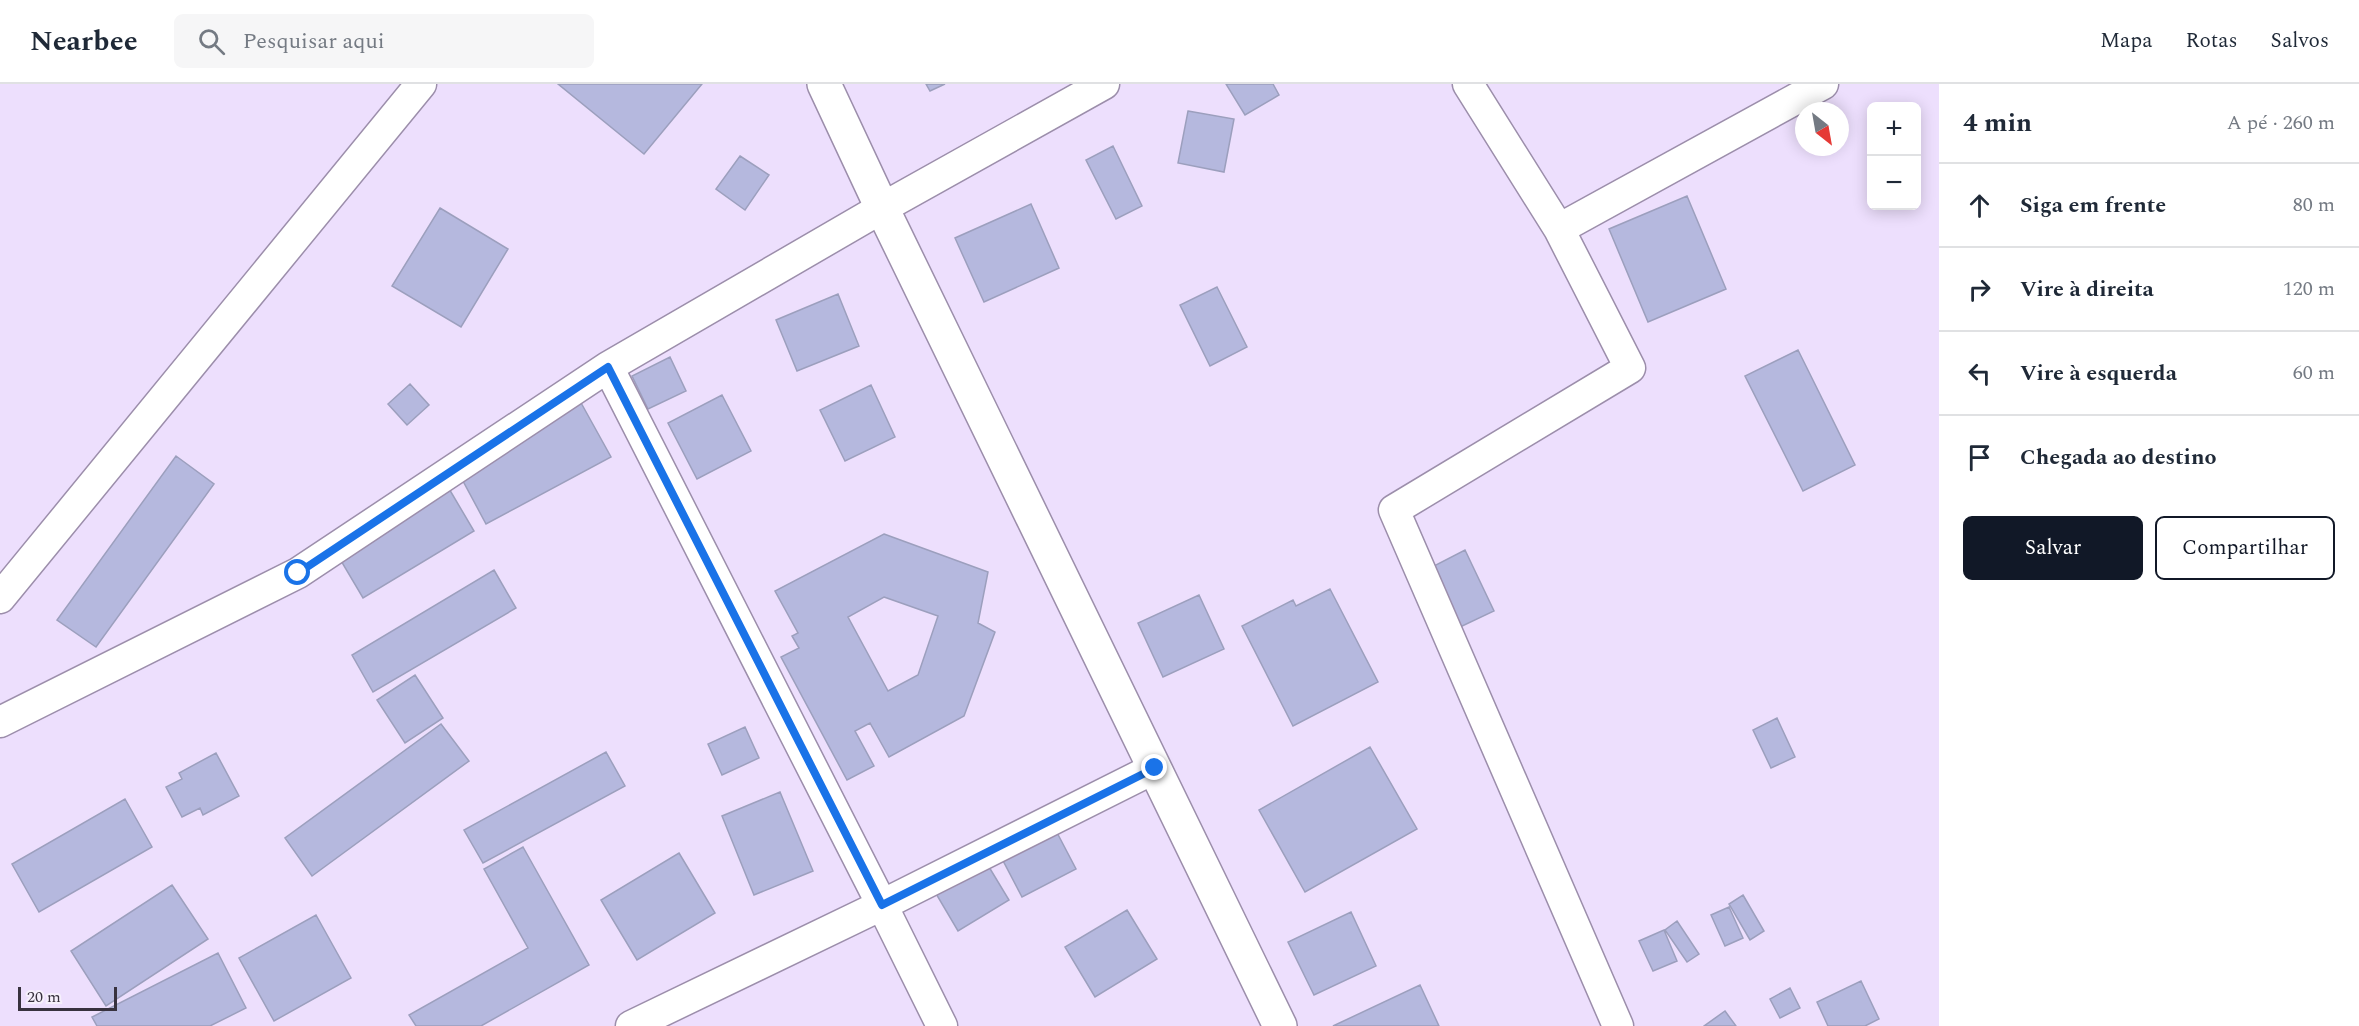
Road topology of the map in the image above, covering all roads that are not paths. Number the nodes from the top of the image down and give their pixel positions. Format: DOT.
graph roads {
  1 [pos="421,84"];
  2 [pos="824,84"];
  3 [pos="1104,84"];
  4 [pos="1468,84"];
  5 [pos="1823,84"];
  6 [pos="882,208"];
  7 [pos="1558,229"];
  8 [pos="608,367"];
  9 [pos="0,598"];
  10 [pos="0,722"];
  11 [pos="1155,768"];
  12 [pos="882,905"];
  13 [pos="631,1026"];
  14 [pos="942,1026"];
  15 [pos="1280,1026"];
  16 [pos="1618,1026"];
  1 -- 9 [label="street"];
  2 -- 6 [label="main road"];
  3 -- 6 [label="street"];
  4 -- 7 [label="street"];
  5 -- 7 [label="street"];
  6 -- 8 [label="street"];
  6 -- 11 [label="main road"];
  7 -- 16 [label="street"];
  8 -- 10 [label="street"];
  8 -- 12 [label="street"];
  11 -- 12 [label="street"];
  11 -- 15 [label="main road"];
  12 -- 13 [label="street"];
  12 -- 14 [label="street"];
}
